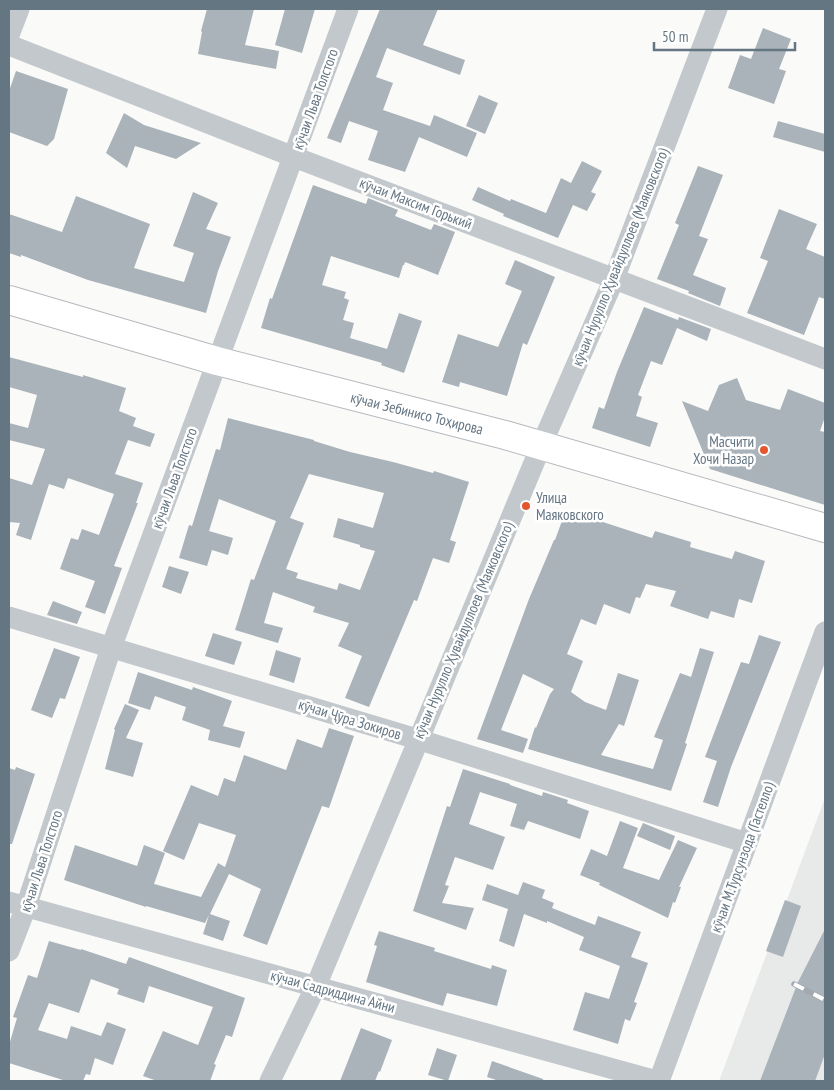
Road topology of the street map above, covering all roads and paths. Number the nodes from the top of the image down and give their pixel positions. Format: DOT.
graph roads {
  1 [pos="19,9"];
  2 [pos="348,9"];
  3 [pos="717,9"];
  4 [pos="9,34"];
  5 [pos="9,44"];
  6 [pos="294,156"];
  7 [pos="614,279"];
  8 [pos="9,300"];
  9 [pos="825,359"];
  10 [pos="217,361"];
  11 [pos="541,446"];
  12 [pos="825,528"];
  13 [pos="9,617"];
  14 [pos="825,632"];
  15 [pos="110,648"];
  16 [pos="417,739"];
  17 [pos="747,843"];
  18 [pos="17,904"];
  19 [pos="9,951"];
  20 [pos="316,986"];
  21 [pos="270,1081"];
  22 [pos="658,1081"];
  1 -- 4 [label="street"];
  2 -- 6 [label="street, кӯчаи Льва Толстого"];
  3 -- 7 [label="street, кӯчаи Нурулло Ҳувайдуллоев (Маяковского)"];
  5 -- 6 [label="street, кӯчаи Максим Горький"];
  6 -- 7 [label="street, кӯчаи Максим Горький"];
  6 -- 10 [label="street, кӯчаи Льва Толстого"];
  7 -- 9 [label="street, кӯчаи Максим Горький"];
  7 -- 11 [label="street, кӯчаи Нурулло Ҳувайдуллоев (Маяковского)"];
  8 -- 10 [label="main road, кӯчаи Зебинисо Тоҳирова"];
  10 -- 11 [label="main road, кӯчаи Зебинисо Тоҳирова"];
  10 -- 15 [label="street, кӯчаи Льва Толстого"];
  11 -- 12 [label="main road, кӯчаи Зебинисо Тоҳирова"];
  11 -- 16 [label="street, кӯчаи Нурулло Ҳувайдуллоев (Маяковского)"];
  13 -- 15 [label="street, кӯчаи Ҷӯра Зокиров"];
  14 -- 17 [label="street, кӯчаи М.Турсунзода (Гастелло)"];
  15 -- 16 [label="street, кӯчаи Ҷӯра Зокиров"];
  15 -- 18 [label="street, кӯчаи Льва Толстого"];
  16 -- 17 [label="street, кӯчаи Ҷӯра Зокиров"];
  16 -- 20 [label="street, кӯчаи Нурулло Ҳувайдуллоев (Маяковского)"];
  17 -- 22 [label="street, кӯчаи М.Турсунзода (Гастелло)"];
  18 -- 19 [label="street, кӯчаи Льва Толстого"];
  18 -- 20 [label="street, кӯчаи Садриддина Айни"];
  20 -- 21 [label="street, кӯчаи Нурулло Ҳувайдуллоев (Маяковского)"];
  20 -- 22 [label="street, кӯчаи Садриддина Айни"];
}
